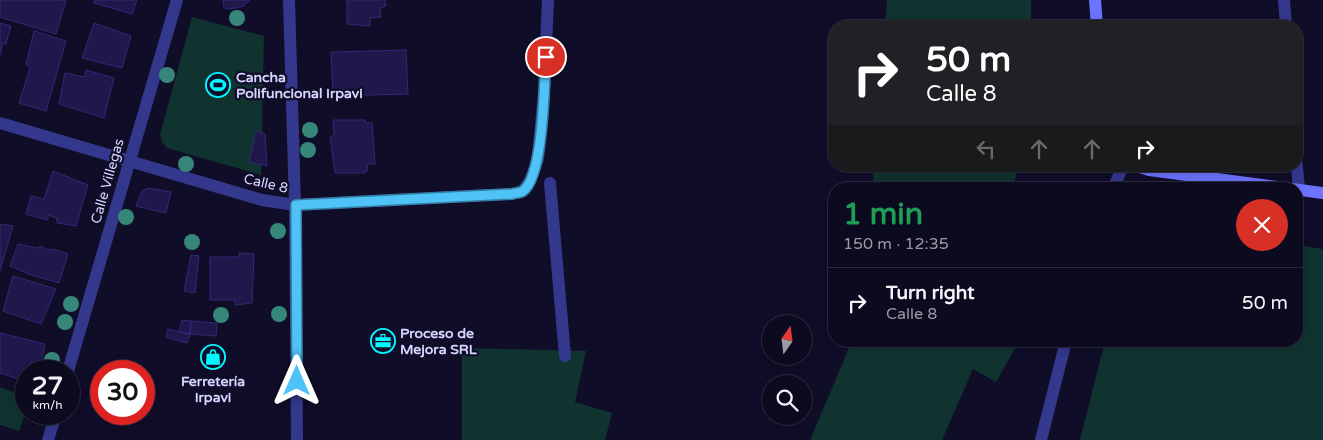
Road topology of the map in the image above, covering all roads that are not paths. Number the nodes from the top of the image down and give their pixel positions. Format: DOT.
graph roads {
  1 [pos="177,0"];
  2 [pos="289,0"];
  3 [pos="548,0"];
  4 [pos="1094,0"];
  5 [pos="1284,0"];
  6 [pos="1097,20"];
  7 [pos="1286,20"];
  8 [pos="0,123"];
  9 [pos="129,161"];
  10 [pos="1164,172"];
  11 [pos="1243,182"];
  12 [pos="550,184"];
  13 [pos="1303,190"];
  14 [pos="1323,194"];
  15 [pos="296,205"];
  16 [pos="1064,347"];
  17 [pos="566,356"];
  18 [pos="71,360"];
  19 [pos="53,425"];
  20 [pos="48,440"];
  21 [pos="297,440"];
  22 [pos="1041,440"];
  1 -- 9 [label="street, Calle Villegas"];
  2 -- 15 [label="street"];
  3 -- 15 [label="street, Calle 8"];
  4 -- 6 [label="street"];
  5 -- 7 [label="street"];
  8 -- 9 [label="street, Calle 8"];
  9 -- 15 [label="street, Calle 8"];
  9 -- 18 [label="street, Calle Villegas"];
  10 -- 11 [label="street"];
  12 -- 17 [label="street"];
  13 -- 14 [label="street"];
  15 -- 21 [label="street"];
  16 -- 22 [label="street"];
  19 -- 20 [label="street"];
}
